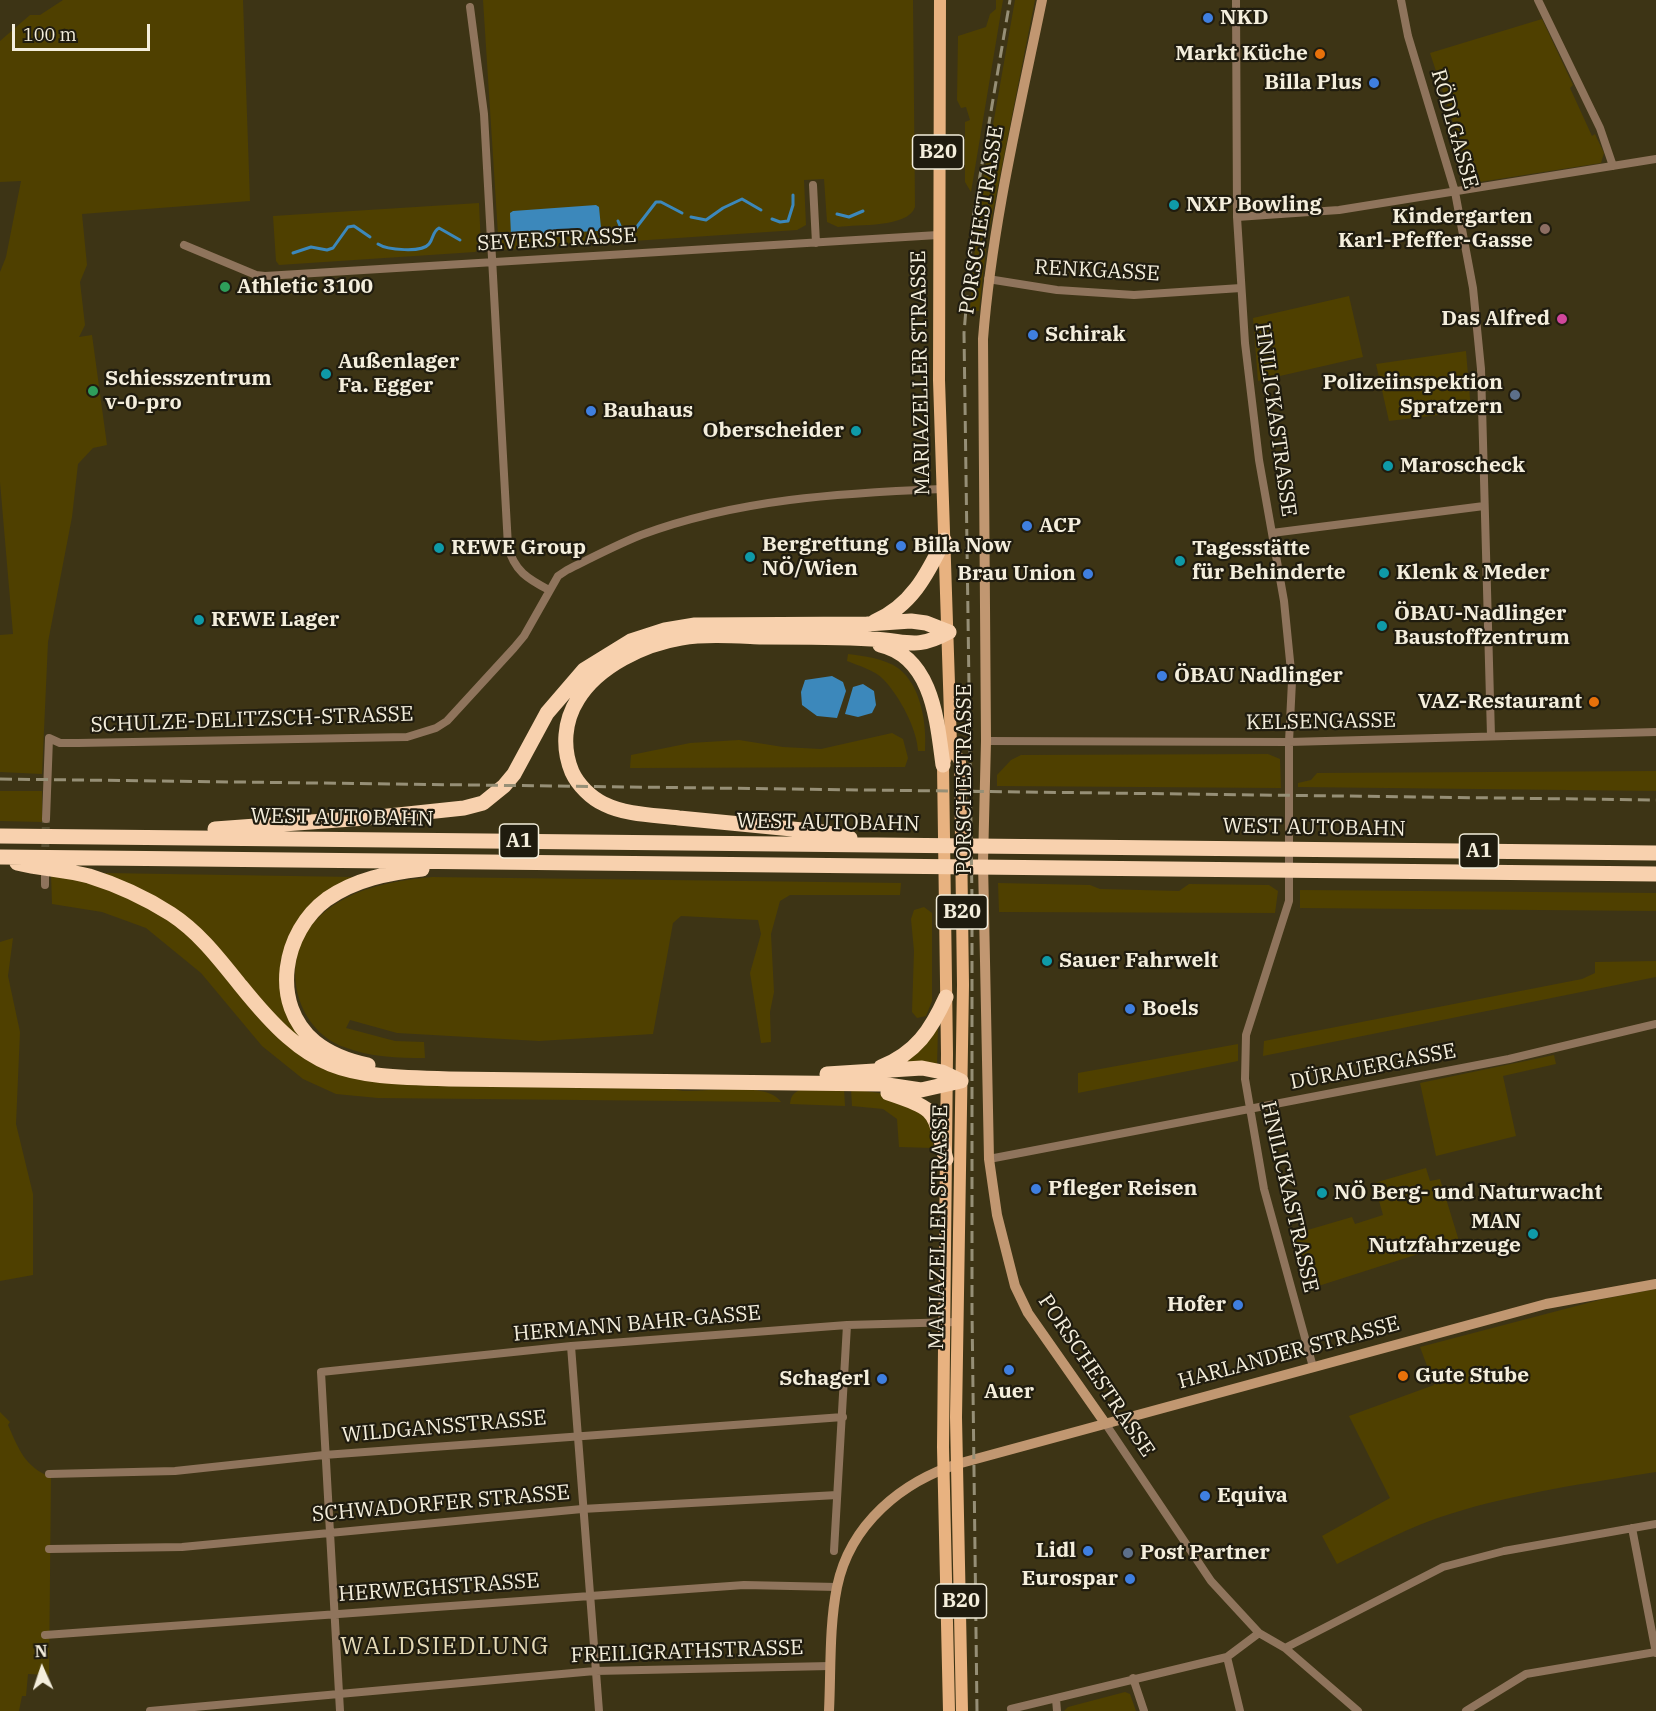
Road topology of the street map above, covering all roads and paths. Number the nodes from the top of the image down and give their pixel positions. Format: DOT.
graph roads {
  1 [pos="940,0"];
  2 [pos="1042,0"];
  3 [pos="1236,0"];
  4 [pos="1401,0"];
  5 [pos="1538,0"];
  6 [pos="470,7"];
  7 [pos="1656,159"];
  8 [pos="1613,166"];
  9 [pos="813,185"];
  10 [pos="1455,192"];
  11 [pos="1237,217"];
  12 [pos="938,235"];
  13 [pos="816,243"];
  14 [pos="184,245"];
  15 [pos="491,262"];
  16 [pos="988,279"];
  17 [pos="1241,288"];
  18 [pos="942,489"];
  19 [pos="1484,506"];
  20 [pos="1272,533"];
  21 [pos="944,540"];
  22 [pos="549,590"];
  23 [pos="867,624"];
  24 [pos="949,632"];
  25 [pos="851,639"];
  26 [pos="1656,732"];
  27 [pos="1491,736"];
  28 [pos="986,741"];
  29 [pos="1289,742"];
  30 [pos="951,745"];
  31 [pos="943,765"];
  32 [pos="46,819"];
  33 [pos="0,836"];
  34 [pos="159,837"];
  35 [pos="880,844"];
  36 [pos="1656,853"];
  37 [pos="0,858"];
  38 [pos="475,862"];
  39 [pos="1656,874"];
  40 [pos="45,876"];
  41 [pos="45,885"];
  42 [pos="946,997"];
  43 [pos="1656,1024"];
  44 [pos="867,1079"];
  45 [pos="952,1080"];
  46 [pos="1249,1111"];
  47 [pos="946,1159"];
  48 [pos="989,1159"];
  49 [pos="1656,1284"];
  50 [pos="943,1322"];
  51 [pos="957,1322"];
  52 [pos="847,1325"];
  53 [pos="571,1346"];
  54 [pos="1313,1367"];
  55 [pos="843,1417"];
  56 [pos="1105,1423"];
  57 [pos="577,1435"];
  58 [pos="324,1455"];
  59 [pos="49,1474"];
  60 [pos="837,1495"];
  61 [pos="582,1509"];
  62 [pos="1656,1524"];
  63 [pos="1632,1528"];
  64 [pos="329,1533"];
  65 [pos="48,1549"];
  66 [pos="834,1551"];
  67 [pos="837,1587"];
  68 [pos="589,1595"];
  69 [pos="333,1614"];
  70 [pos="1259,1633"];
  71 [pos="45,1635"];
  72 [pos="1285,1648"];
  73 [pos="1656,1652"];
  74 [pos="1227,1657"];
  75 [pos="830,1666"];
  76 [pos="595,1671"];
  77 [pos="1133,1678"];
  78 [pos="339,1694"];
  79 [pos="1056,1699"];
  80 [pos="1011,1709"];
  81 [pos="150,1711"];
  82 [pos="340,1711"];
  83 [pos="599,1711"];
  84 [pos="830,1711"];
  85 [pos="949,1711"];
  86 [pos="962,1711"];
  87 [pos="1057,1711"];
  88 [pos="1144,1711"];
  89 [pos="1240,1711"];
  90 [pos="1358,1711"];
  91 [pos="1466,1711"];
  1 -- 12 [label="main road, MARIAZELLER STRASSE / B20"];
  2 -- 16 [label="street, PORSCHESTRASSE"];
  3 -- 11 [label="street, HNILICKASTRASSE"];
  4 -- 10 [label="street, RÖDLGASSE"];
  5 -- 8 [label="street"];
  6 -- 15 [label="street"];
  7 -- 8 [label="street"];
  8 -- 10 [label="street"];
  9 -- 13 [label="street"];
  10 -- 11 [label="street"];
  10 -- 19 [label="street, RÖDLGASSE"];
  11 -- 17 [label="street, HNILICKASTRASSE"];
  12 -- 13 [label="street, SEVERSTRASSE"];
  12 -- 18 [label="main road, MARIAZELLER STRASSE / B20"];
  13 -- 15 [label="street, SEVERSTRASSE"];
  14 -- 15 [label="street, SEVERSTRASSE"];
  15 -- 22 [label="street"];
  16 -- 17 [label="street, RENKGASSE"];
  16 -- 28 [label="street, PORSCHESTRASSE"];
  17 -- 20 [label="street, HNILICKASTRASSE"];
  18 -- 21 [label="main road, MARIAZELLER STRASSE / B20"];
  18 -- 22 [label="street, SCHULZE-DELITZSCH-STRASSE"];
  19 -- 20 [label="street"];
  19 -- 27 [label="street, RÖDLGASSE"];
  20 -- 29 [label="street, HNILICKASTRASSE"];
  21 -- 23 [label="highway"];
  21 -- 24 [label="main road, MARIAZELLER STRASSE / B20"];
  22 -- 32 [label="street, SCHULZE-DELITZSCH-STRASSE"];
  23 -- 24 [label="highway"];
  23 -- 34 [label="highway"];
  24 -- 25 [label="highway"];
  24 -- 30 [label="main road, MARIAZELLER STRASSE / B20"];
  25 -- 31 [label="highway"];
  25 -- 35 [label="highway"];
  26 -- 27 [label="street, KELSENGASSE"];
  27 -- 29 [label="street, KELSENGASSE"];
  28 -- 29 [label="street, KELSENGASSE"];
  28 -- 48 [label="street, PORSCHESTRASSE"];
  29 -- 46 [label="street, HNILICKASTRASSE"];
  30 -- 31 [label="main road, MARIAZELLER STRASSE / B20"];
  30 -- 45 [label="main road, MARIAZELLER STRASSE / B20"];
  31 -- 42 [label="main road, MARIAZELLER STRASSE / B20"];
  33 -- 34 [label="highway, WEST AUTOBAHN / A1"];
  34 -- 35 [label="highway, WEST AUTOBAHN / A1"];
  35 -- 36 [label="highway, WEST AUTOBAHN / A1"];
  37 -- 38 [label="highway, WEST AUTOBAHN / A1"];
  37 -- 44 [label="highway"];
  38 -- 39 [label="highway, WEST AUTOBAHN / A1"];
  38 -- 44 [label="highway"];
  40 -- 41 [label="street"];
  42 -- 44 [label="highway"];
  42 -- 45 [label="main road, MARIAZELLER STRASSE / B20"];
  43 -- 46 [label="street, DÜRAUERGASSE"];
  44 -- 45 [label="highway"];
  44 -- 45 [label="highway"];
  44 -- 47 [label="highway"];
  45 -- 47 [label="main road, MARIAZELLER STRASSE / B20"];
  45 -- 51 [label="main road, MARIAZELLER STRASSE / B20"];
  46 -- 48 [label="street, DÜRAUERGASSE"];
  46 -- 54 [label="street, HNILICKASTRASSE"];
  47 -- 50 [label="main road, MARIAZELLER STRASSE / B20"];
  48 -- 56 [label="street, PORSCHESTRASSE"];
  49 -- 54 [label="street, HARLANDER STRASSE"];
  50 -- 51 [label="street, HERMANN BAHR-GASSE"];
  50 -- 52 [label="street, HERMANN BAHR-GASSE"];
  50 -- 85 [label="main road, MARIAZELLER STRASSE / B20"];
  51 -- 86 [label="main road, MARIAZELLER STRASSE / B20"];
  52 -- 53 [label="street, HERMANN BAHR-GASSE"];
  52 -- 55 [label="street"];
  53 -- 57 [label="street"];
  53 -- 58 [label="street, HERMANN BAHR-GASSE"];
  54 -- 56 [label="street, HARLANDER STRASSE"];
  55 -- 57 [label="street, WILDGANSSTRASSE"];
  55 -- 60 [label="street"];
  56 -- 67 [label="street, HARLANDER STRASSE"];
  56 -- 70 [label="street, PORSCHESTRASSE"];
  57 -- 58 [label="street, WILDGANSSTRASSE"];
  57 -- 61 [label="street"];
  58 -- 59 [label="street, WILDGANSSTRASSE"];
  58 -- 64 [label="street"];
  60 -- 61 [label="street, SCHWADORFER STRASSE"];
  60 -- 66 [label="street"];
  61 -- 64 [label="street, SCHWADORFER STRASSE"];
  61 -- 68 [label="street"];
  62 -- 63 [label="street"];
  63 -- 72 [label="street"];
  63 -- 73 [label="street"];
  64 -- 65 [label="street, SCHWADORFER STRASSE"];
  64 -- 69 [label="street"];
  67 -- 68 [label="street, HERWEGHSTRASSE"];
  67 -- 75 [label="street, HARLANDER STRASSE"];
  68 -- 69 [label="street, HERWEGHSTRASSE"];
  68 -- 76 [label="street"];
  69 -- 71 [label="street, HERWEGHSTRASSE"];
  69 -- 78 [label="street"];
  70 -- 72 [label="street, PORSCHESTRASSE"];
  70 -- 74 [label="street"];
  72 -- 90 [label="street, PORSCHESTRASSE"];
  73 -- 91 [label="street"];
  74 -- 77 [label="street"];
  74 -- 89 [label="street"];
  75 -- 76 [label="street, FREILIGRATHSTRASSE"];
  75 -- 84 [label="street, HARLANDER STRASSE"];
  76 -- 78 [label="street, FREILIGRATHSTRASSE"];
  76 -- 83 [label="street"];
  77 -- 79 [label="street"];
  77 -- 88 [label="street"];
  78 -- 81 [label="street, FREILIGRATHSTRASSE"];
  78 -- 82 [label="street"];
  79 -- 80 [label="street"];
  79 -- 87 [label="street"];
}
